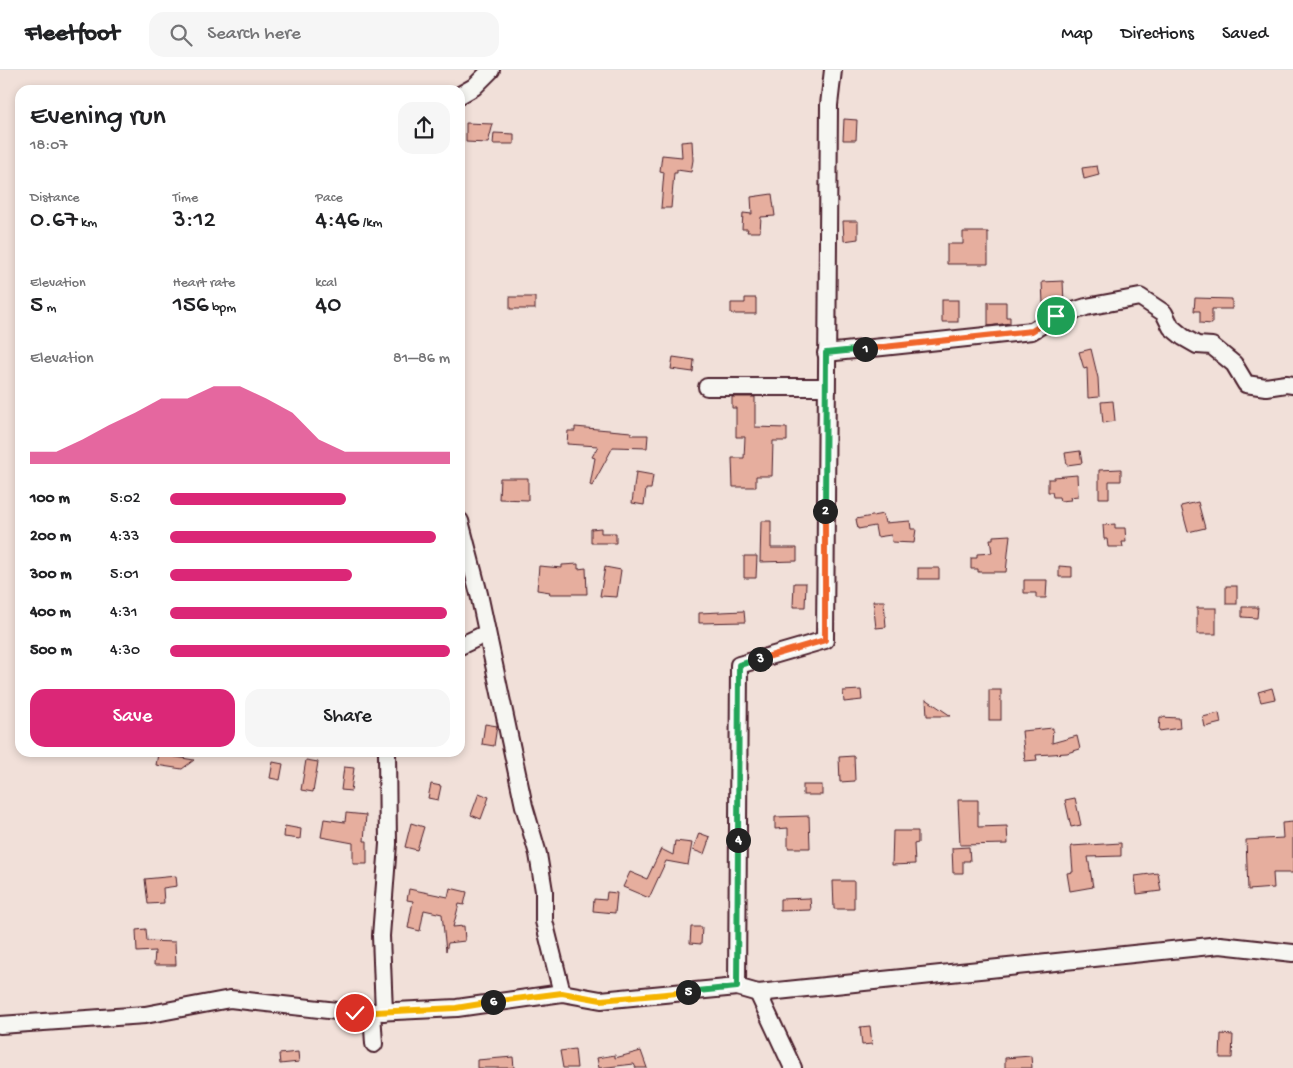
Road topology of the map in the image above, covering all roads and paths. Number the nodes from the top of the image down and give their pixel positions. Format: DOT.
graph roads {
  1 [pos="491,70"];
  2 [pos="833,70"];
  3 [pos="465,92"];
  4 [pos="826,353"];
  5 [pos="1293,385"];
  6 [pos="826,386"];
  7 [pos="707,387"];
  8 [pos="465,542"];
  9 [pos="487,633"];
  10 [pos="465,644"];
  11 [pos="387,757"];
  12 [pos="1293,954"];
  13 [pos="737,987"];
  14 [pos="562,993"];
  15 [pos="758,993"];
  16 [pos="378,1012"];
  17 [pos="0,1025"];
  18 [pos="374,1044"];
  19 [pos="793,1068"];
  1 -- 3 [label="street"];
  2 -- 4 [label="street"];
  4 -- 5 [label="street"];
  4 -- 6 [label="street"];
  6 -- 7 [label="street"];
  6 -- 13 [label="street"];
  8 -- 9 [label="street"];
  9 -- 10 [label="street"];
  9 -- 14 [label="street"];
  11 -- 16 [label="street"];
  12 -- 15 [label="street"];
  13 -- 14 [label="street"];
  13 -- 15 [label="street"];
  14 -- 16 [label="street"];
  15 -- 19 [label="street"];
  16 -- 17 [label="street"];
  16 -- 18 [label="street"];
}
